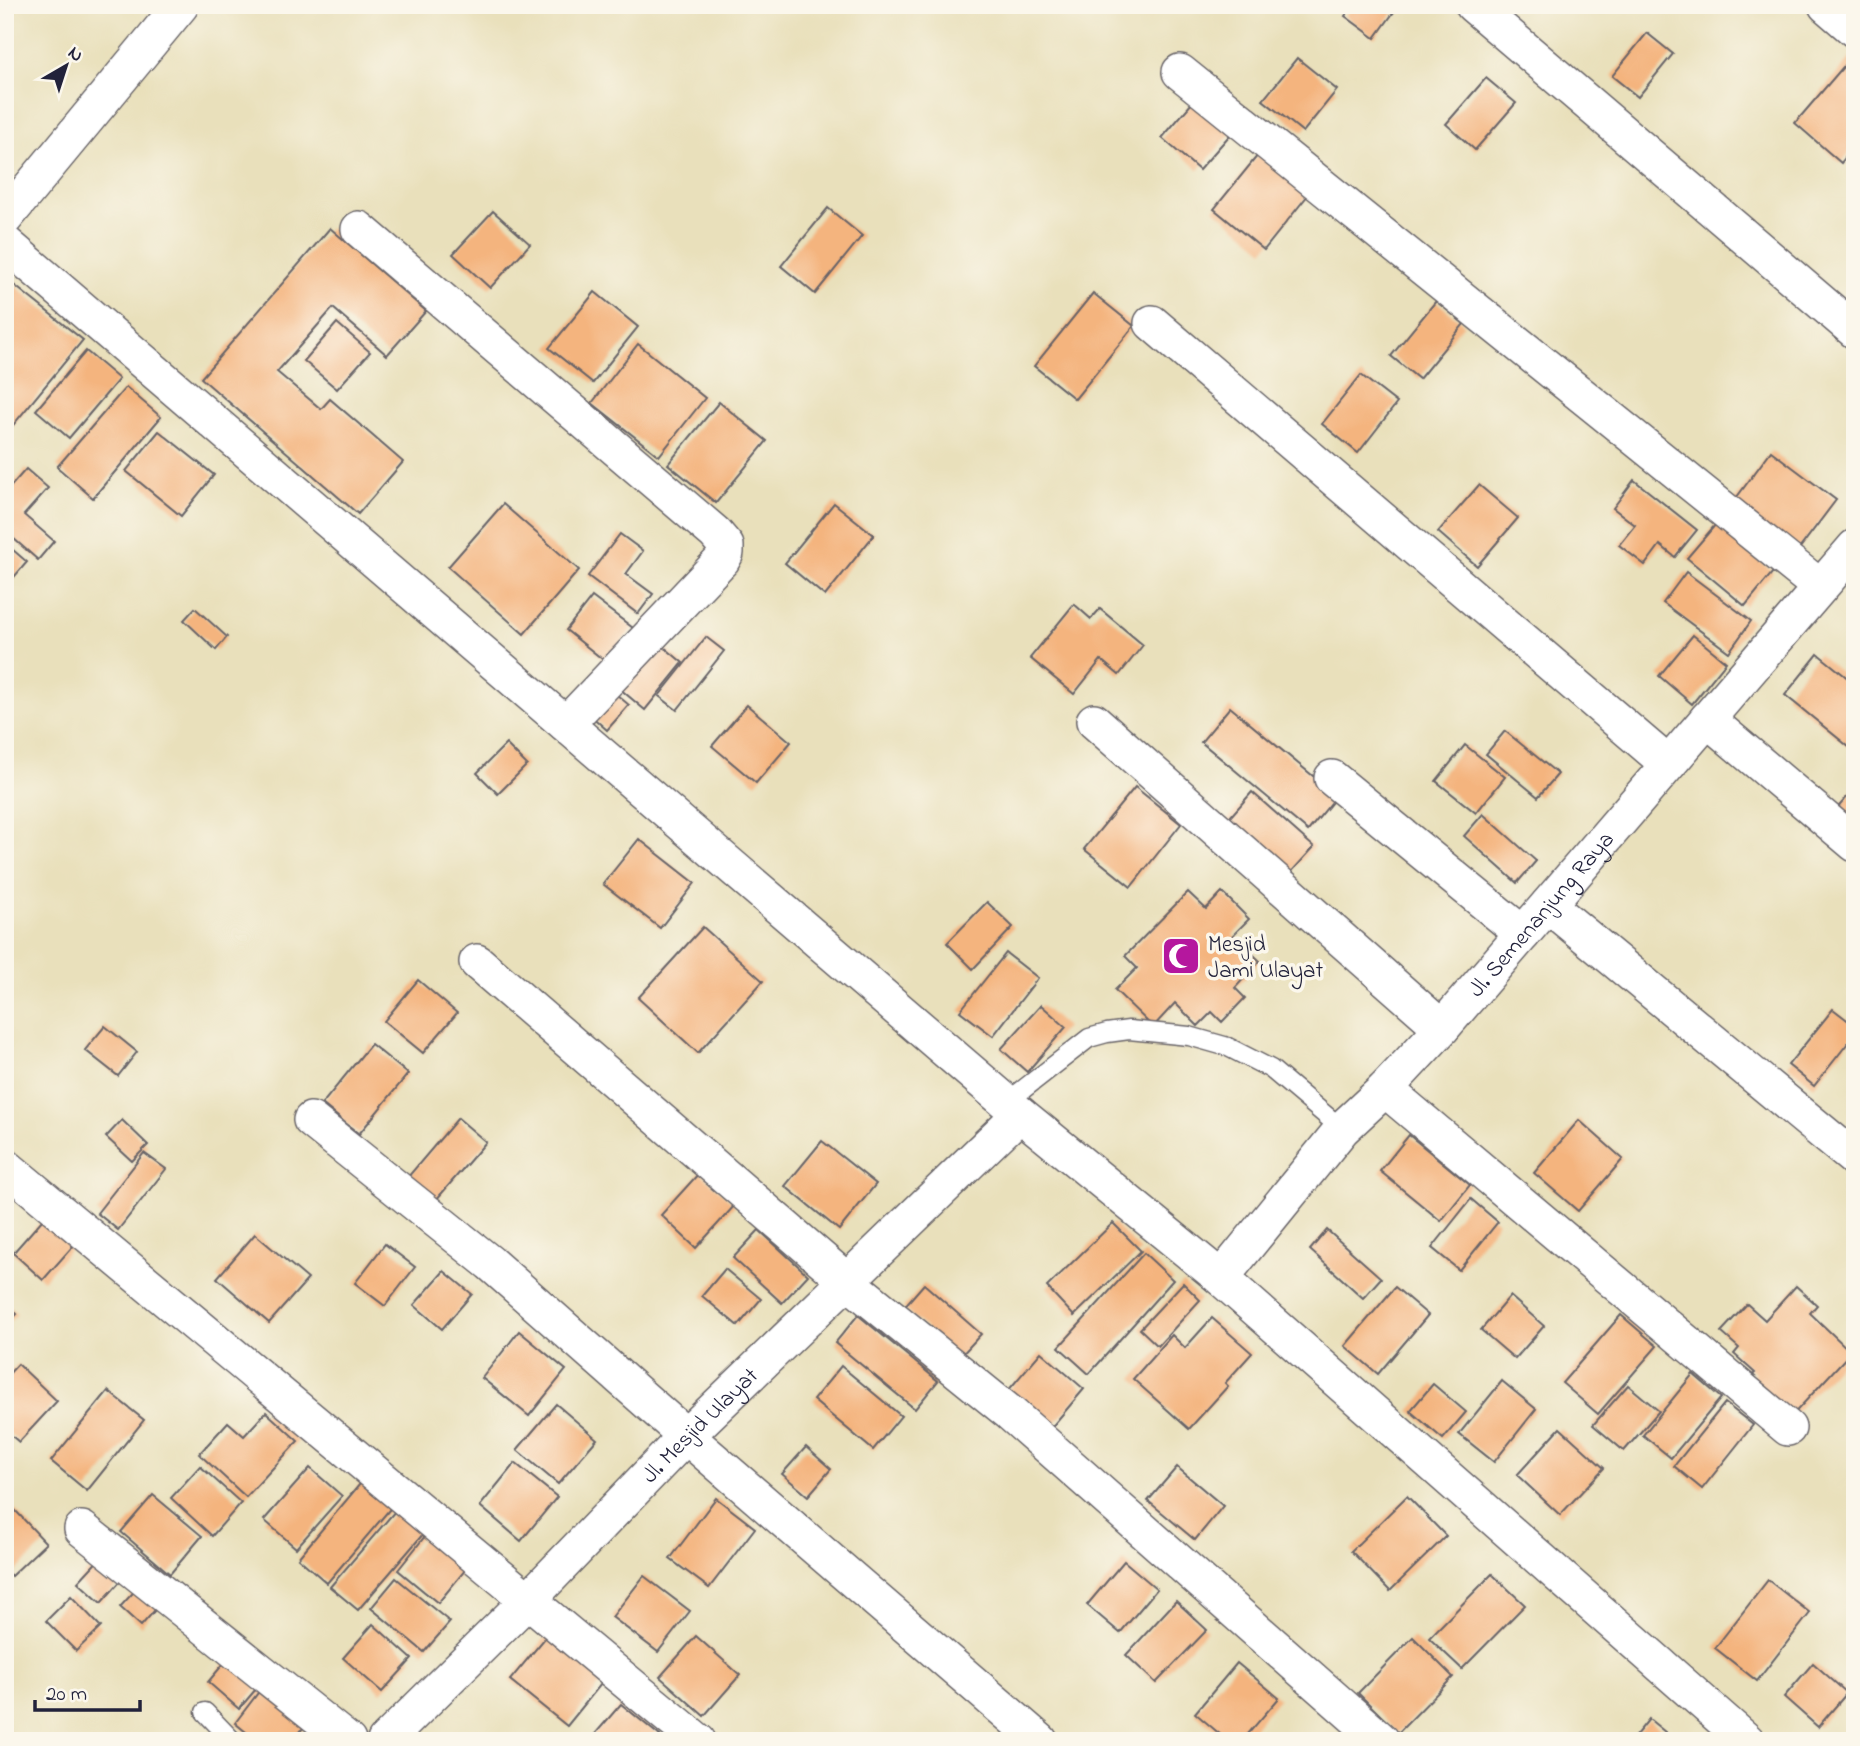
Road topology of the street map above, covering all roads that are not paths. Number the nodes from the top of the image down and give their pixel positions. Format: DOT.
graph roads {
  1 [pos="181,5"];
  2 [pos="1473,5"];
  3 [pos="1826,5"];
  4 [pos="1855,30"];
  5 [pos="1180,72"];
  6 [pos="5,218"];
  7 [pos="359,229"];
  8 [pos="5,243"];
  9 [pos="1152,323"];
  10 [pos="1855,331"];
  11 [pos="1855,547"];
  12 [pos="1820,587"];
  13 [pos="1707,719"];
  14 [pos="1094,720"];
  15 [pos="566,724"];
  16 [pos="1668,764"];
  17 [pos="1332,779"];
  18 [pos="1855,844"];
  19 [pos="1548,905"];
  20 [pos="1522,934"];
  21 [pos="477,962"];
  22 [pos="1442,1028"];
  23 [pos="1385,1088"];
  24 [pos="1014,1108"];
  25 [pos="312,1120"];
  26 [pos="1342,1129"];
  27 [pos="1855,1160"];
  28 [pos="5,1166"];
  29 [pos="1220,1278"];
  30 [pos="847,1281"];
  31 [pos="1788,1428"];
  32 [pos="686,1436"];
  33 [pos="82,1529"];
  34 [pos="528,1600"];
  35 [pos="205,1712"];
  36 [pos="233,1741"];
  37 [pos="348,1741"];
  38 [pos="385,1741"];
  39 [pos="698,1741"];
  40 [pos="1041,1741"];
  41 [pos="1382,1741"];
  42 [pos="1747,1741"];
  1 -- 6 [label="street"];
  2 -- 10 [label="street"];
  3 -- 4 [label="street"];
  5 -- 12 [label="street"];
  7 -- 15 [label="street"];
  8 -- 15 [label="street"];
  9 -- 16 [label="street"];
  11 -- 12 [label="street, Jl. Semenanjung Raya"];
  12 -- 13 [label="street, Jl. Semenanjung Raya"];
  13 -- 16 [label="street, Jl. Semenanjung Raya"];
  13 -- 18 [label="street"];
  14 -- 22 [label="street"];
  15 -- 24 [label="street"];
  16 -- 19 [label="street, Jl. Semenanjung Raya"];
  17 -- 20 [label="street"];
  19 -- 20 [label="street, Jl. Semenanjung Raya"];
  19 -- 27 [label="street"];
  20 -- 22 [label="street, Jl. Semenanjung Raya"];
  21 -- 30 [label="street"];
  22 -- 23 [label="street, Jl. Semenanjung Raya"];
  23 -- 26 [label="street, Jl. Semenanjung Raya"];
  23 -- 31 [label="street"];
  24 -- 26 [label="lane"];
  24 -- 29 [label="street"];
  24 -- 30 [label="street, Jl. Mesjid Ulayat"];
  25 -- 32 [label="street"];
  26 -- 29 [label="street, Jl. Semenanjung Raya"];
  28 -- 34 [label="street"];
  29 -- 42 [label="street"];
  30 -- 32 [label="street, Jl. Mesjid Ulayat"];
  30 -- 41 [label="street"];
  32 -- 34 [label="street, Jl. Mesjid Ulayat"];
  32 -- 40 [label="street"];
  33 -- 37 [label="street"];
  34 -- 38 [label="street, Jl. Mesjid Ulayat"];
  34 -- 39 [label="street"];
  35 -- 36 [label="lane"];
}
